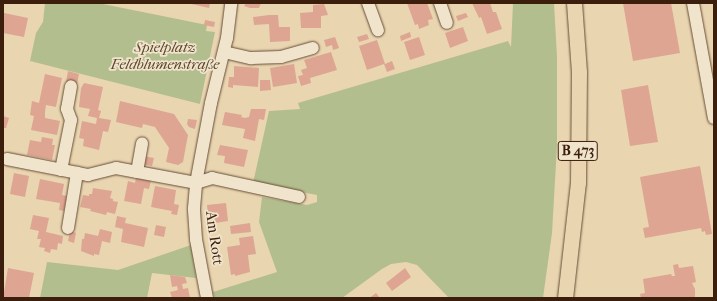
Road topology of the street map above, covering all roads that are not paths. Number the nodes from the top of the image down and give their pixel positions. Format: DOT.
graph roads {
  1 [pos="230,3"];
  2 [pos="368,3"];
  3 [pos="440,3"];
  4 [pos="574,3"];
  5 [pos="693,3"];
  6 [pos="447,23"];
  7 [pos="378,30"];
  8 [pos="313,48"];
  9 [pos="224,52"];
  10 [pos="70,86"];
  11 [pos="714,118"];
  12 [pos="142,143"];
  13 [pos="7,159"];
  14 [pos="61,170"];
  15 [pos="137,172"];
  16 [pos="78,173"];
  17 [pos="196,183"];
  18 [pos="299,197"];
  19 [pos="68,228"];
  20 [pos="207,298"];
  21 [pos="565,298"];
  1 -- 9 [label="street, Am Rott"];
  2 -- 7 [label="street"];
  3 -- 6 [label="street"];
  4 -- 21 [label="main road, B 473"];
  5 -- 11 [label="street"];
  8 -- 9 [label="street"];
  9 -- 17 [label="street, Am Rott"];
  10 -- 14 [label="street"];
  12 -- 15 [label="street"];
  13 -- 14 [label="street"];
  14 -- 16 [label="street"];
  15 -- 16 [label="street"];
  15 -- 17 [label="street"];
  16 -- 19 [label="street"];
  17 -- 18 [label="street"];
  17 -- 20 [label="street, Am Rott"];
}
